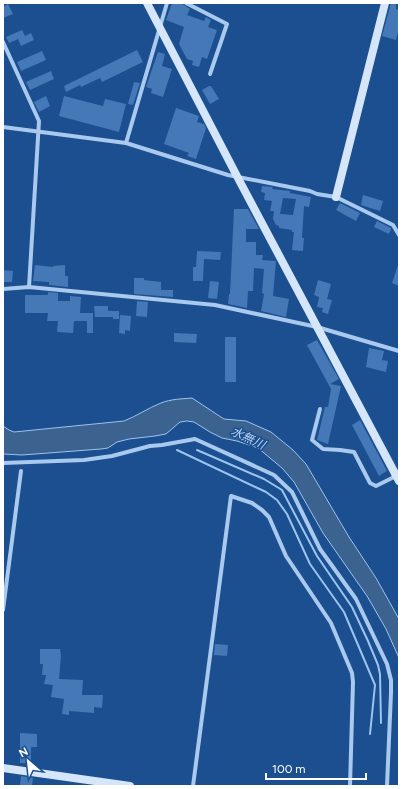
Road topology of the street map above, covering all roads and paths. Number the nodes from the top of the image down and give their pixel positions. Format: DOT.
graph roads {
  1 [pos="147,3"];
  2 [pos="167,3"];
  3 [pos="186,3"];
  4 [pos="385,3"];
  5 [pos="160,27"];
  6 [pos="3,42"];
  7 [pos="210,74"];
  8 [pos="3,127"];
  9 [pos="38,132"];
  10 [pos="126,143"];
  11 [pos="237,176"];
  12 [pos="336,197"];
  13 [pos="399,235"];
  14 [pos="29,287"];
  15 [pos="3,289"];
  16 [pos="317,327"];
  17 [pos="399,351"];
  18 [pos="320,409"];
  19 [pos="3,464"];
  20 [pos="21,471"];
  21 [pos="398,479"];
  22 [pos="3,610"];
  23 [pos="3,768"];
  24 [pos="130,786"];
  25 [pos="192,786"];
  26 [pos="350,786"];
  27 [pos="387,786"];
  1 -- 5 [label="street"];
  2 -- 5 [label="street"];
  3 -- 7 [label="street"];
  4 -- 12 [label="street"];
  5 -- 10 [label="street"];
  5 -- 11 [label="street"];
  6 -- 9 [label="street"];
  8 -- 9 [label="street"];
  9 -- 10 [label="street"];
  9 -- 14 [label="street"];
  10 -- 11 [label="street"];
  11 -- 12 [label="street"];
  11 -- 16 [label="street"];
  12 -- 13 [label="street"];
  14 -- 15 [label="street"];
  14 -- 16 [label="street"];
  16 -- 17 [label="street"];
  16 -- 21 [label="street"];
  18 -- 21 [label="street"];
  19 -- 27 [label="street"];
  20 -- 22 [label="street"];
  23 -- 24 [label="street"];
  25 -- 26 [label="street"];
}
